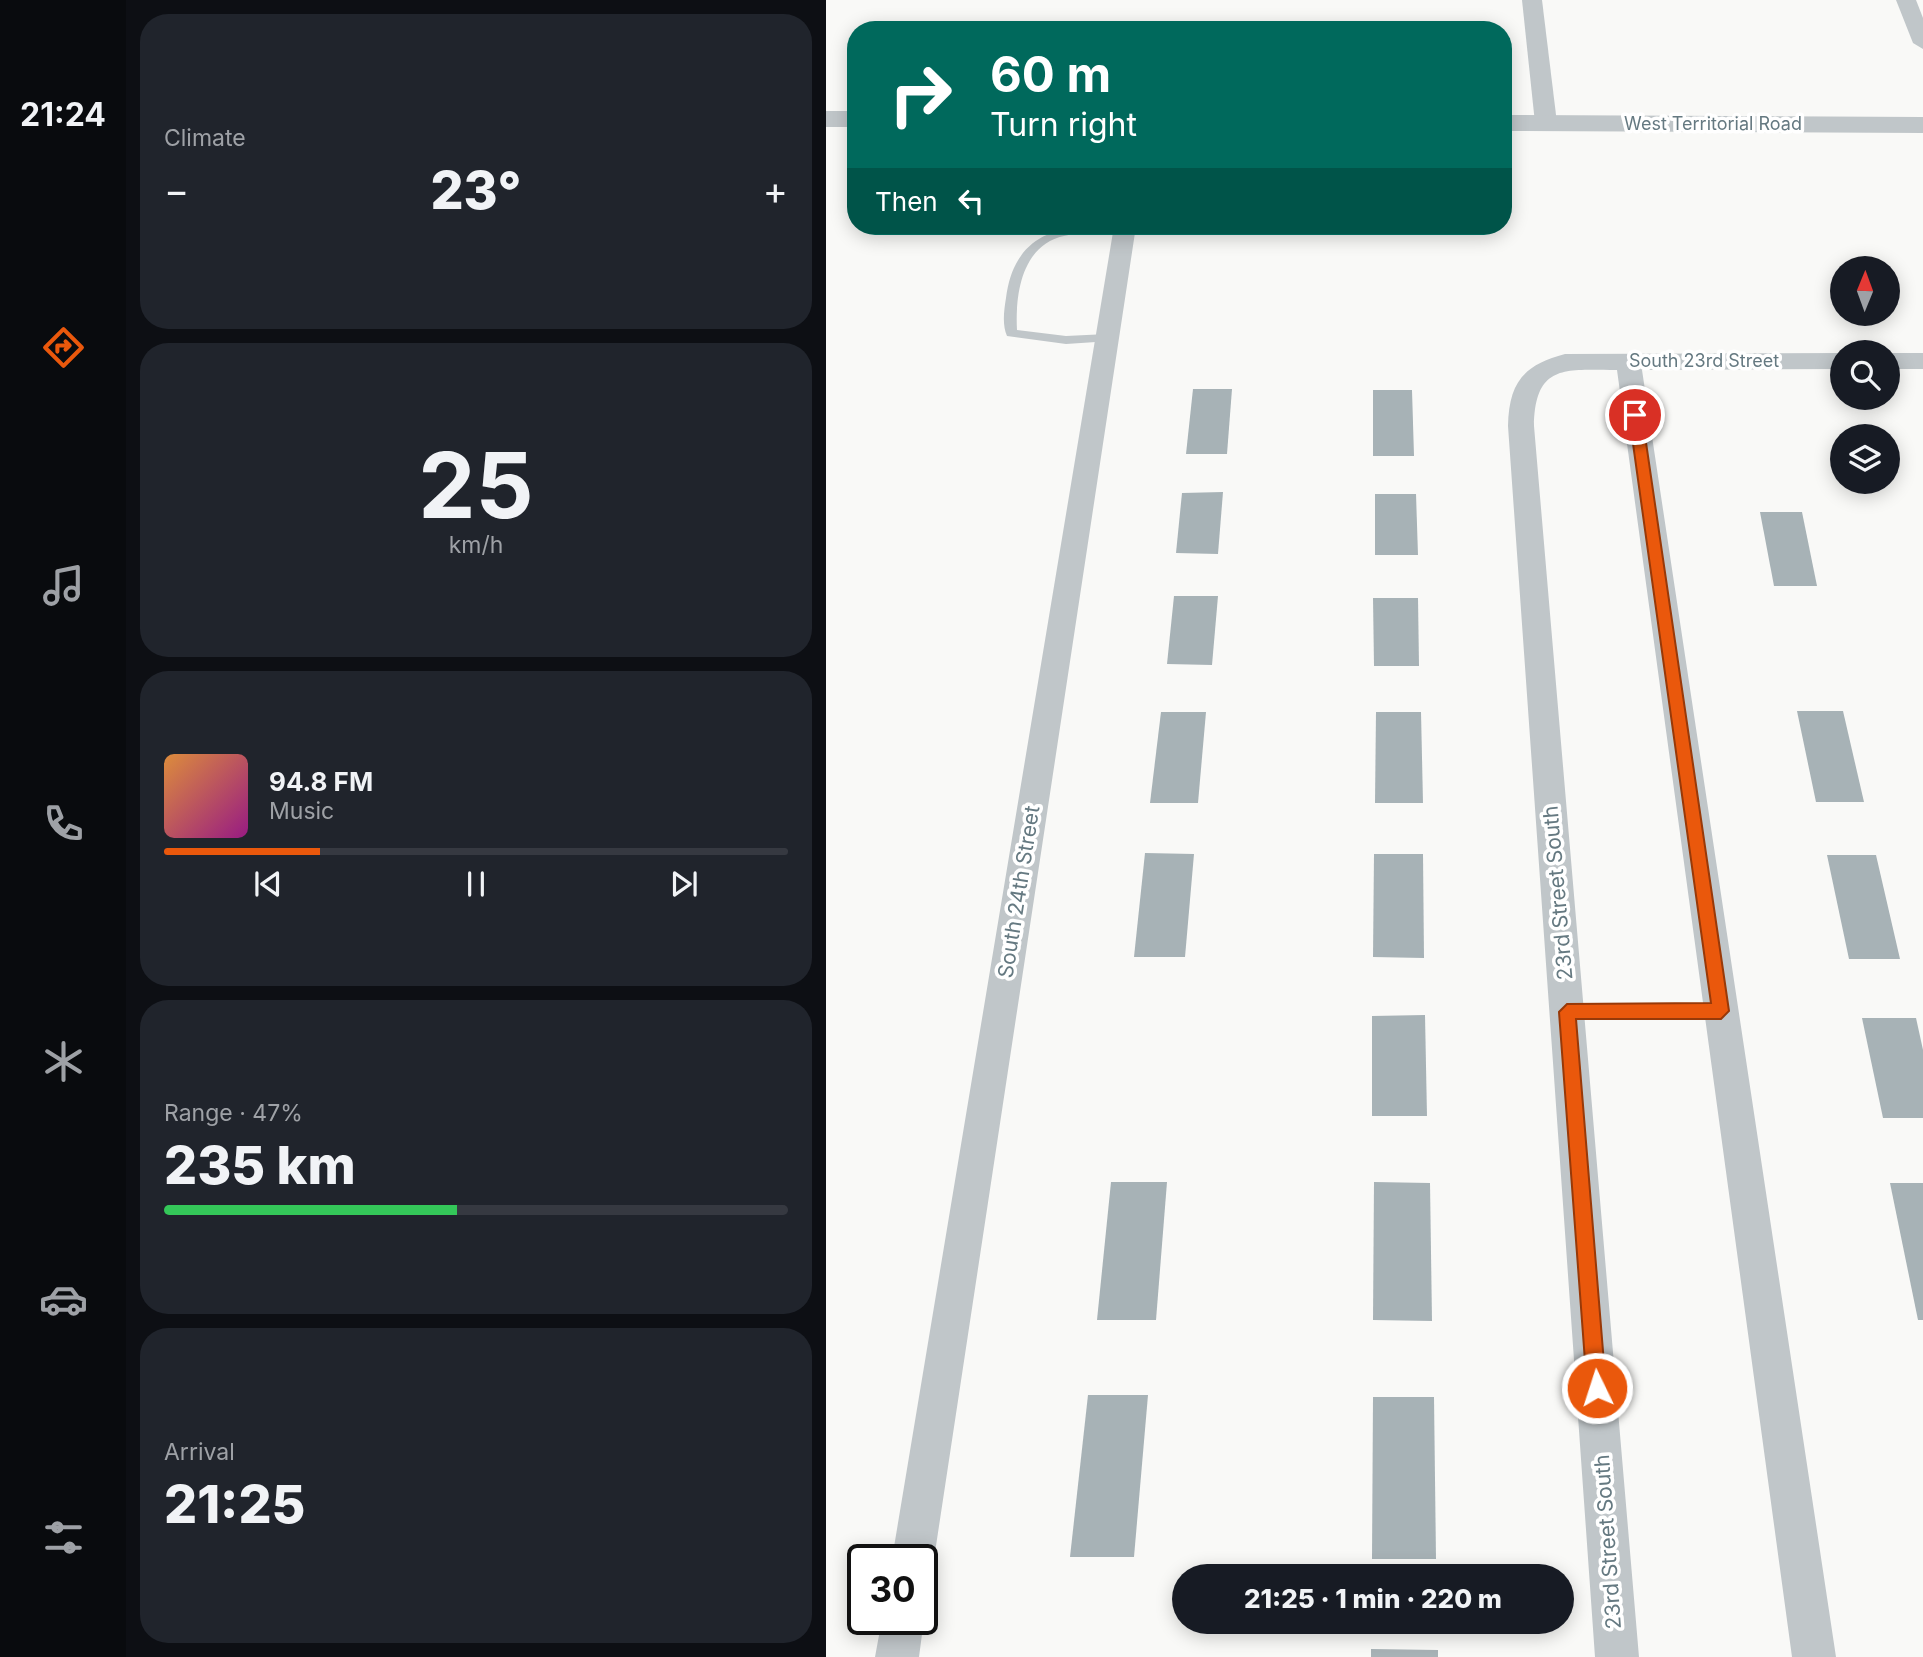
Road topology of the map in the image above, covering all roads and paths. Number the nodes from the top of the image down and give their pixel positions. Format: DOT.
graph roads {
  1 [pos="1532,0"];
  2 [pos="1906,0"];
  3 [pos="1923,43"];
  4 [pos="826,119"];
  5 [pos="847,119"];
  6 [pos="1512,123"];
  7 [pos="1546,123"];
  8 [pos="1923,125"];
  9 [pos="1056,235"];
  10 [pos="1124,235"];
  11 [pos="1107,338"];
  12 [pos="1628,360"];
  13 [pos="1830,361"];
  14 [pos="1900,361"];
  15 [pos="1923,361"];
  16 [pos="1565,362"];
  17 [pos="1721,1011"];
  18 [pos="1567,1012"];
  19 [pos="915,1544"];
  20 [pos="900,1635"];
  21 [pos="897,1657"];
  22 [pos="1618,1657"];
  23 [pos="1814,1657"];
  1 -- 7 [label="street"];
  2 -- 3 [label="street"];
  4 -- 5 [label="street"];
  6 -- 7 [label="street, West Territorial Road"];
  7 -- 8 [label="street, West Territorial Road"];
  9 -- 11 [label="lane"];
  10 -- 11 [label="street, South 24th Street"];
  11 -- 19 [label="street, South 24th Street"];
  12 -- 13 [label="street, South 23rd Street"];
  12 -- 16 [label="street, South 23rd Street"];
  12 -- 17 [label="street"];
  14 -- 15 [label="street"];
  16 -- 18 [label="street, 23rd Street South"];
  17 -- 18 [label="lane"];
  17 -- 23 [label="street"];
  18 -- 22 [label="street, 23rd Street South"];
  20 -- 21 [label="street"];
}
